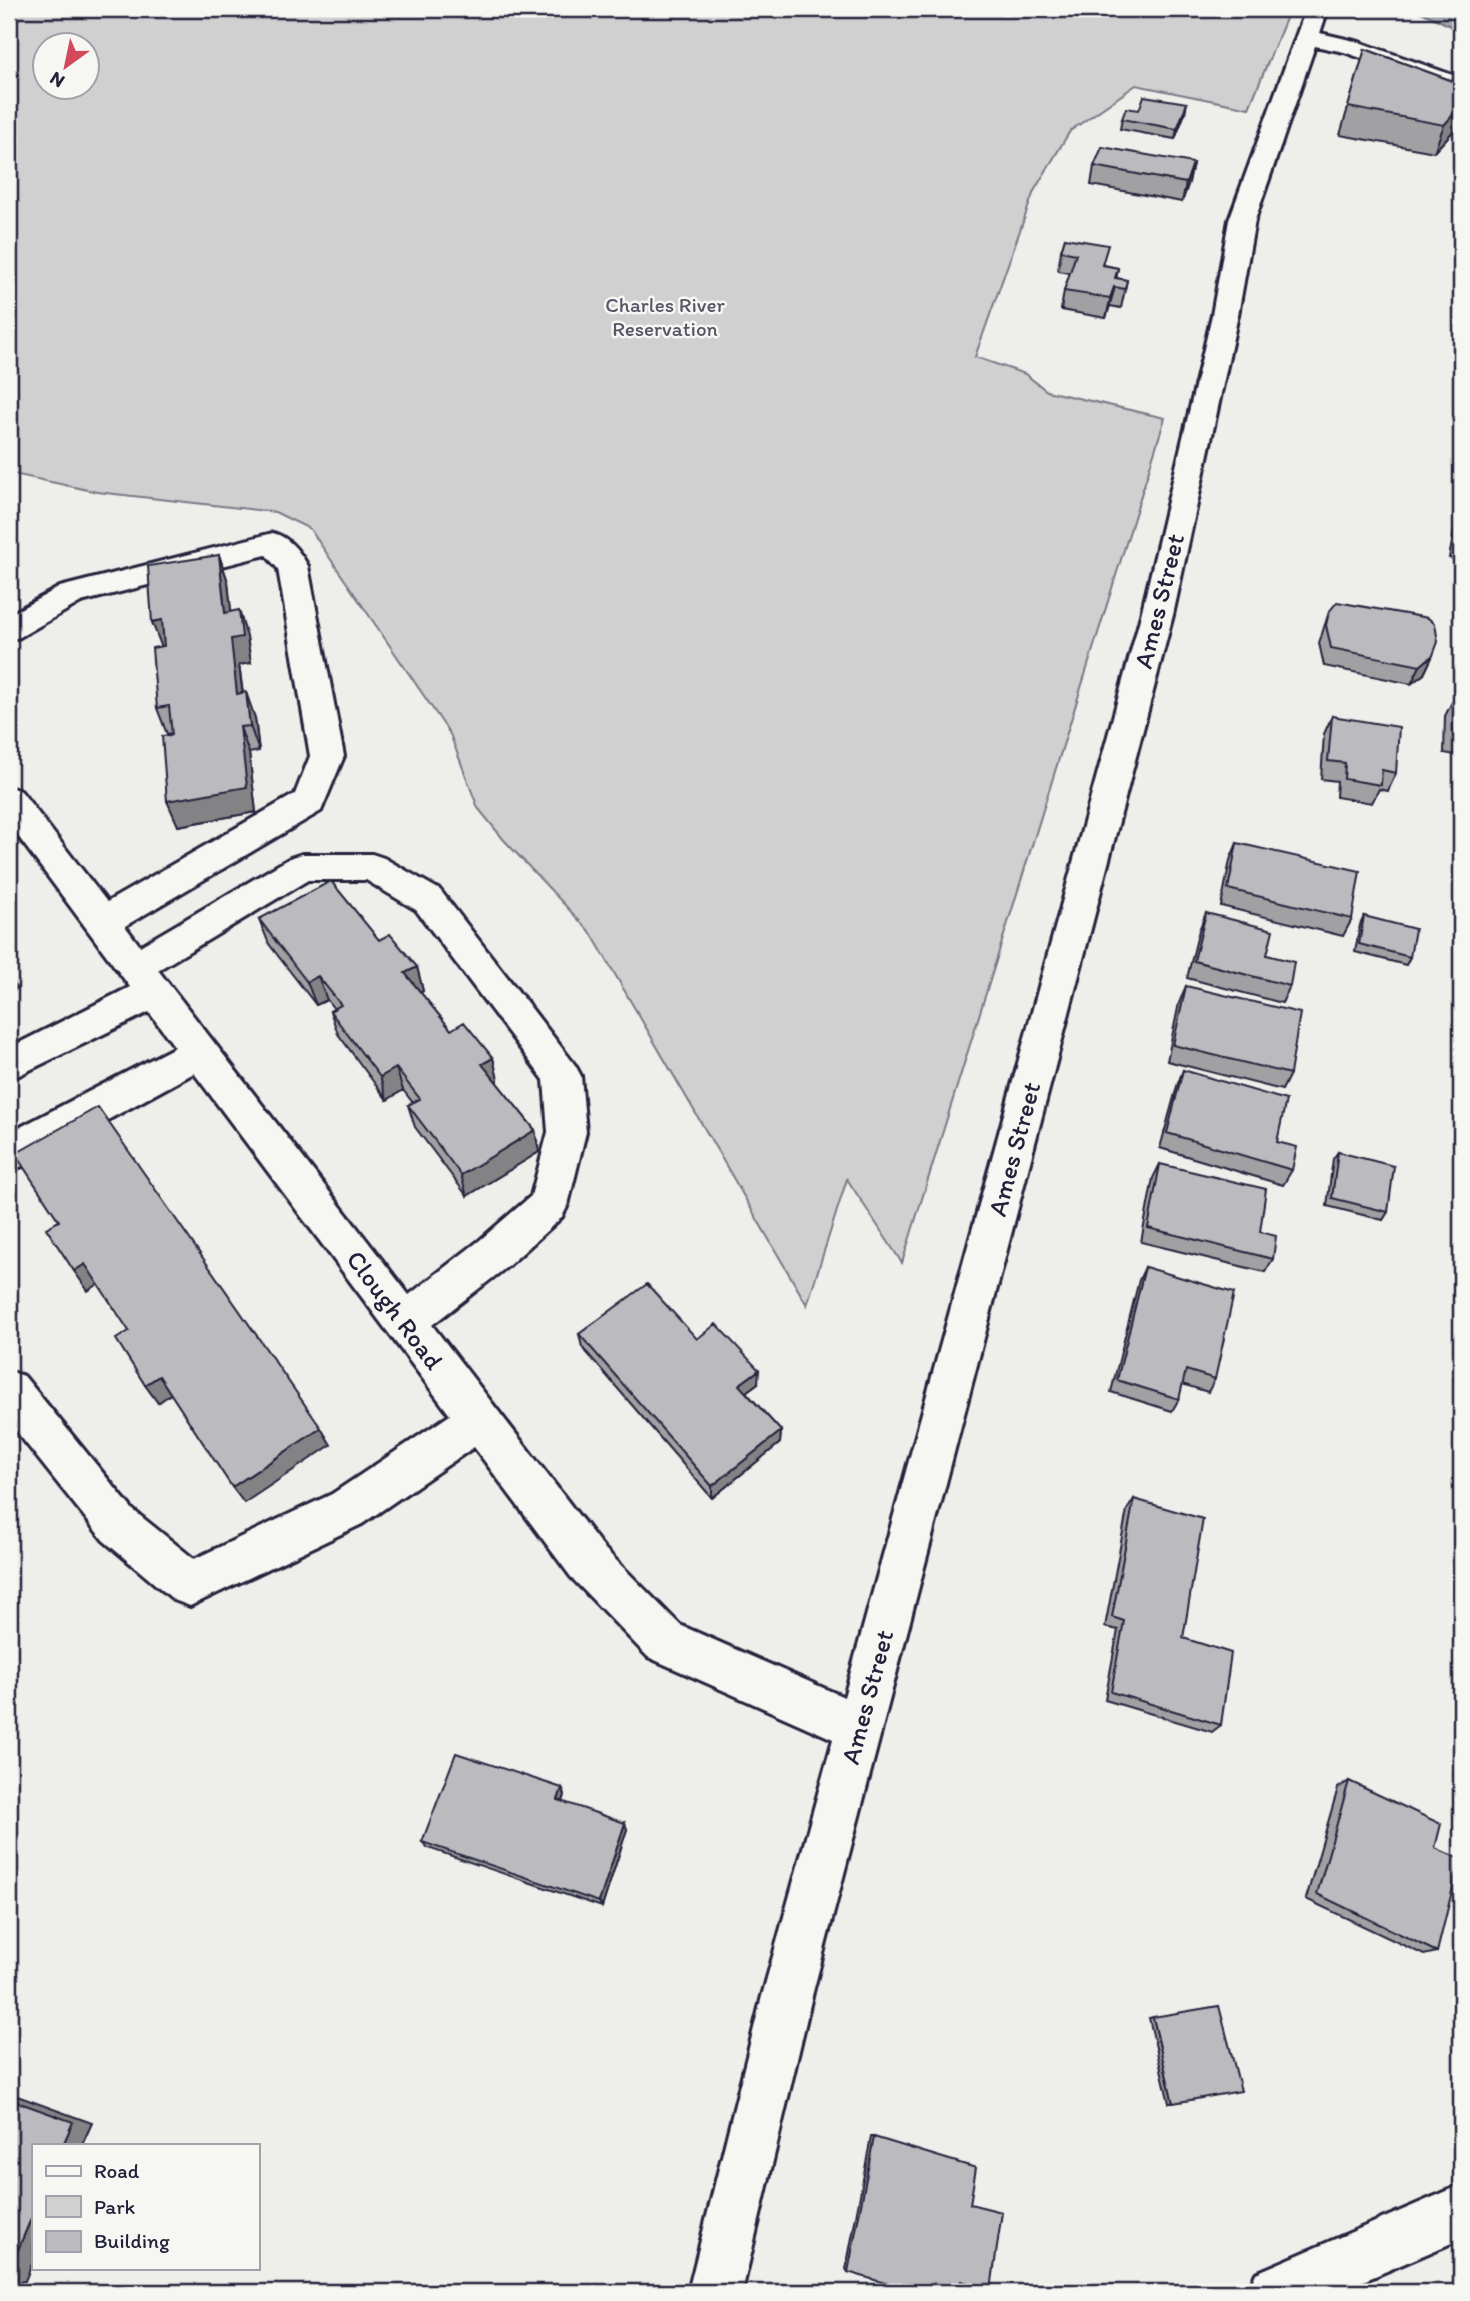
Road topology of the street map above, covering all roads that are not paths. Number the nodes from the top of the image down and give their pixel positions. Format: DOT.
graph roads {
  1 [pos="1311,23"];
  2 [pos="1461,86"];
  3 [pos="9,629"];
  4 [pos="9,800"];
  5 [pos="102,922"];
  6 [pos="145,979"];
  7 [pos="200,1052"];
  8 [pos="9,1065"];
  9 [pos="9,1154"];
  10 [pos="405,1322"];
  11 [pos="9,1390"];
  12 [pos="479,1420"];
  13 [pos="859,1727"];
  14 [pos="1461,2212"];
  15 [pos="715,2292"];
  16 [pos="1275,2292"];
  1 -- 2 [label="street"];
  1 -- 13 [label="street, Ames Street"];
  3 -- 5 [label="street"];
  4 -- 5 [label="street, Clough Road"];
  5 -- 6 [label="street, Clough Road"];
  6 -- 7 [label="street, Clough Road"];
  6 -- 8 [label="street"];
  6 -- 10 [label="street"];
  7 -- 9 [label="street"];
  7 -- 10 [label="street, Clough Road"];
  10 -- 12 [label="street, Clough Road"];
  11 -- 12 [label="street"];
  12 -- 13 [label="street, Clough Road"];
  13 -- 15 [label="street, Ames Street"];
  14 -- 16 [label="street"];
}
